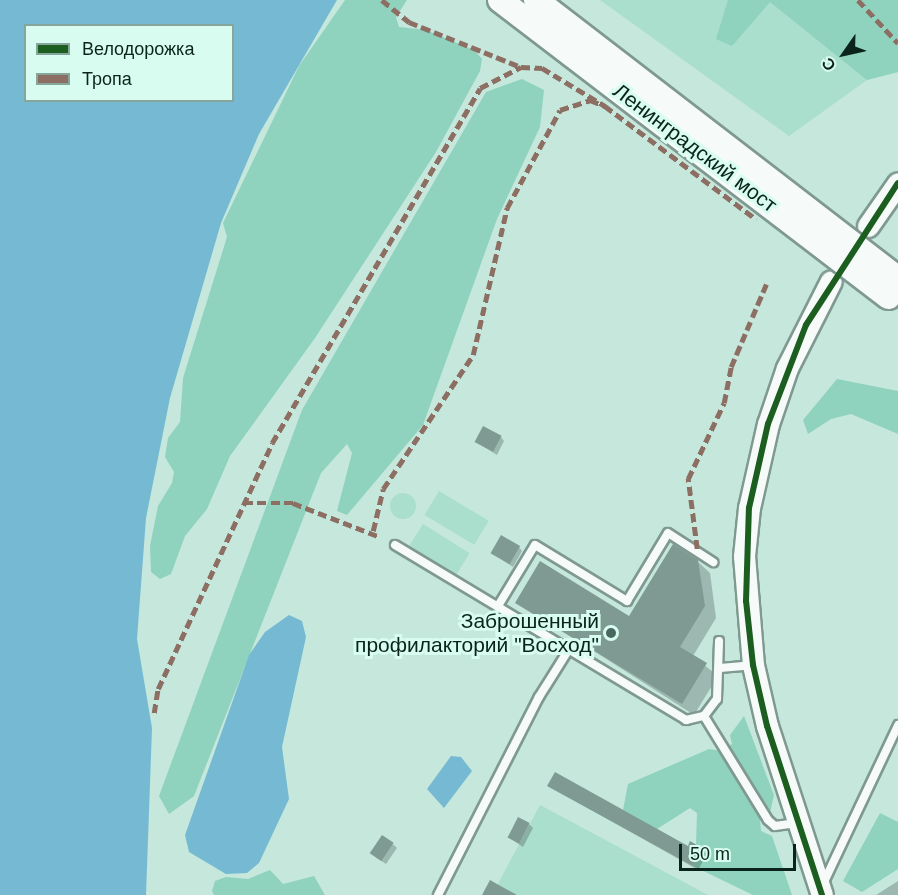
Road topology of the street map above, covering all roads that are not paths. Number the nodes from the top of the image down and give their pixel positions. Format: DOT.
graph roads {
  1 [pos="500,0"];
  2 [pos="536,0"];
  3 [pos="898,183"];
  4 [pos="868,226"];
  5 [pos="831,281"];
  6 [pos="894,288"];
  7 [pos="395,545"];
  8 [pos="712,562"];
  9 [pos="498,606"];
  10 [pos="719,641"];
  11 [pos="569,649"];
  12 [pos="753,665"];
  13 [pos="720,668"];
  14 [pos="704,716"];
  15 [pos="898,725"];
  16 [pos="800,816"];
  17 [pos="821,892"];
  18 [pos="438,895"];
  1 -- 6 [label="main road, Ленинградский мост, bridge"];
  2 -- 6 [label="main road, Ленинградский мост, bridge"];
  3 -- 4 [label="street"];
  5 -- 12 [label="street"];
  7 -- 9 [label="lane"];
  8 -- 9 [label="lane"];
  9 -- 11 [label="lane"];
  10 -- 13 [label="lane"];
  11 -- 14 [label="lane"];
  11 -- 18 [label="lane"];
  12 -- 13 [label="lane"];
  12 -- 16 [label="street"];
  13 -- 14 [label="lane"];
  14 -- 16 [label="lane"];
  15 -- 17 [label="lane"];
  16 -- 17 [label="street"];
}
